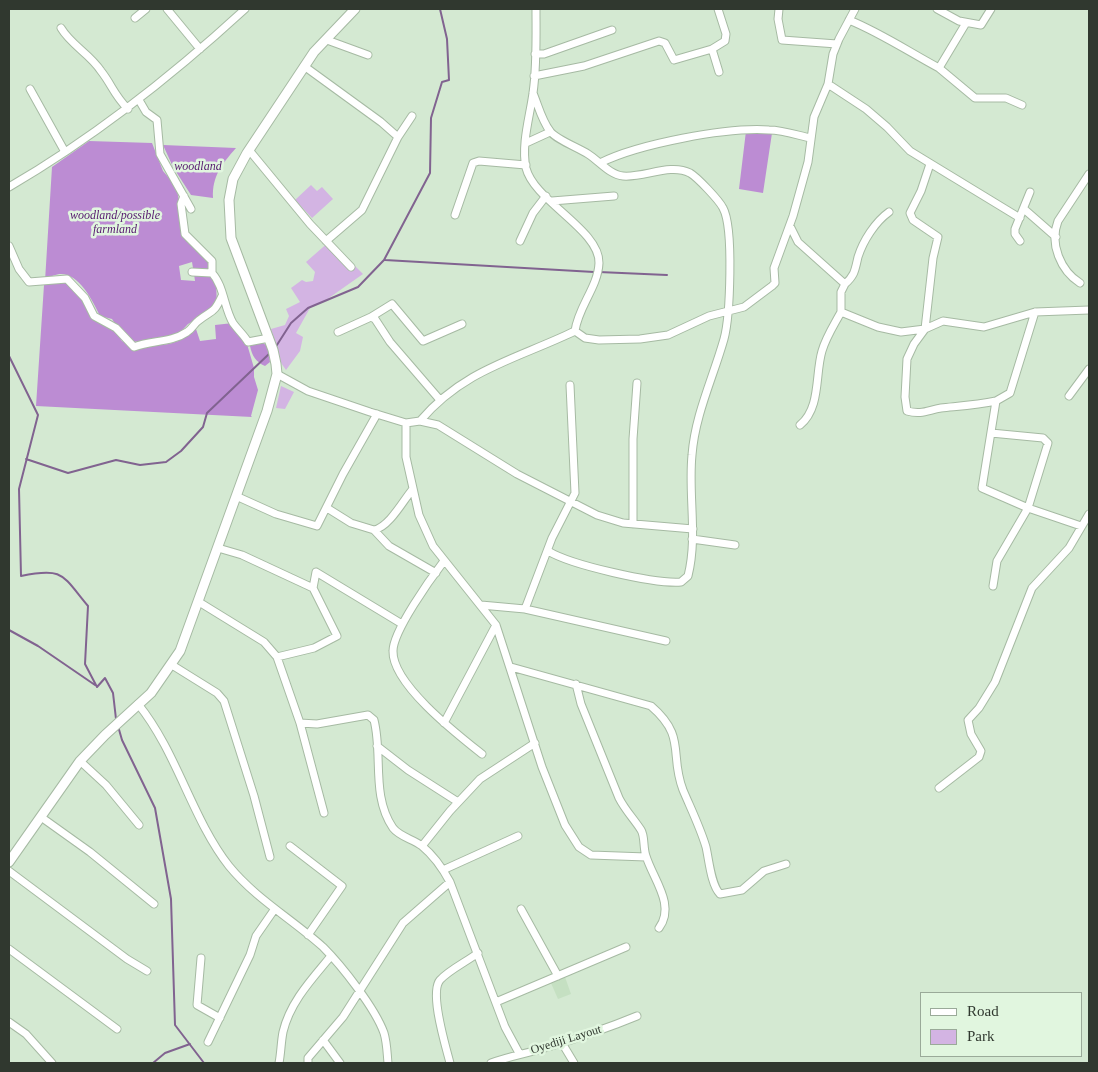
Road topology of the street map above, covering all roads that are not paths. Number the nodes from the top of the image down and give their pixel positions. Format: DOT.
graph roads {
  1 [pos="146,9"];
  2 [pos="167,9"];
  3 [pos="245,9"];
  4 [pos="355,9"];
  5 [pos="536,9"];
  6 [pos="718,9"];
  7 [pos="779,9"];
  8 [pos="855,9"];
  9 [pos="937,9"];
  10 [pos="991,9"];
  11 [pos="135,18"];
  12 [pos="849,20"];
  13 [pos="966,23"];
  14 [pos="61,28"];
  15 [pos="612,30"];
  16 [pos="327,40"];
  17 [pos="837,44"];
  18 [pos="200,49"];
  19 [pos="712,49"];
  20 [pos="534,54"];
  21 [pos="368,55"];
  22 [pos="304,66"];
  23 [pos="939,68"];
  24 [pos="719,72"];
  25 [pos="534,76"];
  26 [pos="828,84"];
  27 [pos="30,89"];
  28 [pos="533,93"];
  29 [pos="139,100"];
  30 [pos="1022,105"];
  31 [pos="128,109"];
  32 [pos="412,116"];
  33 [pos="550,132"];
  34 [pos="398,137"];
  35 [pos="810,138"];
  36 [pos="526,143"];
  37 [pos="249,150"];
  38 [pos="65,152"];
  39 [pos="600,163"];
  40 [pos="930,164"];
  41 [pos="526,165"];
  42 [pos="1089,174"];
  43 [pos="9,187"];
  44 [pos="1030,192"];
  45 [pos="184,196"];
  46 [pos="614,196"];
  47 [pos="549,199"];
  48 [pos="191,209"];
  49 [pos="1024,209"];
  50 [pos="888,212"];
  51 [pos="455,215"];
  52 [pos="1020,218"];
  53 [pos="790,225"];
  54 [pos="1056,236"];
  55 [pos="326,241"];
  56 [pos="520,241"];
  57 [pos="1020,241"];
  58 [pos="798,242"];
  59 [pos="783,245"];
  60 [pos="9,246"];
  61 [pos="350,267"];
  62 [pos="192,272"];
  63 [pos="212,273"];
  64 [pos="1080,283"];
  65 [pos="845,284"];
  66 [pos="222,296"];
  67 [pos="1089,310"];
  68 [pos="729,311"];
  69 [pos="841,312"];
  70 [pos="1035,312"];
  71 [pos="371,317"];
  72 [pos="462,324"];
  73 [pos="925,329"];
  74 [pos="575,330"];
  75 [pos="338,332"];
  76 [pos="269,338"];
  77 [pos="1089,369"];
  78 [pos="277,374"];
  79 [pos="637,383"];
  80 [pos="570,385"];
  81 [pos="1069,396"];
  82 [pos="440,400"];
  83 [pos="996,401"];
  84 [pos="377,414"];
  85 [pos="420,421"];
  86 [pos="406,423"];
  87 [pos="800,425"];
  88 [pos="991,433"];
  89 [pos="412,490"];
  90 [pos="236,496"];
  91 [pos="571,502"];
  92 [pos="327,508"];
  93 [pos="1028,508"];
  94 [pos="1089,514"];
  95 [pos="632,524"];
  96 [pos="1081,526"];
  97 [pos="693,529"];
  98 [pos="374,530"];
  99 [pos="692,539"];
  100 [pos="736,545"];
  101 [pos="218,548"];
  102 [pos="548,551"];
  103 [pos="444,562"];
  104 [pos="436,573"];
  105 [pos="993,586"];
  106 [pos="313,588"];
  107 [pos="199,602"];
  108 [pos="481,605"];
  109 [pos="525,609"];
  110 [pos="402,624"];
  111 [pos="496,626"];
  112 [pos="666,641"];
  113 [pos="277,657"];
  114 [pos="172,665"];
  115 [pos="511,667"];
  116 [pos="576,684"];
  117 [pos="138,704"];
  118 [pos="300,723"];
  119 [pos="444,723"];
  120 [pos="535,742"];
  121 [pos="377,746"];
  122 [pos="482,754"];
  123 [pos="80,761"];
  124 [pos="939,788"];
  125 [pos="458,802"];
  126 [pos="324,813"];
  127 [pos="41,817"];
  128 [pos="139,825"];
  129 [pos="518,836"];
  130 [pos="290,846"];
  131 [pos="422,846"];
  132 [pos="270,857"];
  133 [pos="646,857"];
  134 [pos="9,862"];
  135 [pos="786,864"];
  136 [pos="9,870"];
  137 [pos="444,870"];
  138 [pos="450,882"];
  139 [pos="154,904"];
  140 [pos="521,909"];
  141 [pos="274,910"];
  142 [pos="658,928"];
  143 [pos="308,935"];
  144 [pos="626,947"];
  145 [pos="9,949"];
  146 [pos="478,953"];
  147 [pos="331,956"];
  148 [pos="201,958"];
  149 [pos="147,971"];
  150 [pos="558,976"];
  151 [pos="360,992"];
  152 [pos="496,1002"];
  153 [pos="637,1016"];
  154 [pos="220,1018"];
  155 [pos="9,1022"];
  156 [pos="117,1029"];
  157 [pos="324,1040"];
  158 [pos="208,1042"];
  159 [pos="562,1043"];
  160 [pos="519,1053"];
  161 [pos="52,1063"];
  162 [pos="279,1063"];
  163 [pos="308,1063"];
  164 [pos="340,1063"];
  165 [pos="388,1063"];
  166 [pos="450,1063"];
  167 [pos="492,1063"];
  168 [pos="574,1063"];
  1 -- 11 [label="street"];
  2 -- 18 [label="street"];
  3 -- 18 [label="street"];
  4 -- 16 [label="main road"];
  5 -- 20 [label="street"];
  6 -- 19 [label="street"];
  7 -- 17 [label="street"];
  8 -- 12 [label="street"];
  9 -- 13 [label="street"];
  10 -- 13 [label="street"];
  12 -- 17 [label="street"];
  12 -- 23 [label="street"];
  13 -- 23 [label="street"];
  14 -- 31 [label="street"];
  15 -- 20 [label="street"];
  16 -- 21 [label="street"];
  16 -- 22 [label="main road"];
  17 -- 26 [label="street"];
  18 -- 29 [label="street"];
  19 -- 24 [label="street"];
  19 -- 25 [label="street"];
  20 -- 25 [label="street"];
  22 -- 34 [label="street"];
  22 -- 37 [label="main road"];
  23 -- 30 [label="street"];
  25 -- 28 [label="street"];
  26 -- 35 [label="street"];
  26 -- 40 [label="street"];
  27 -- 38 [label="street"];
  28 -- 33 [label="street"];
  28 -- 36 [label="street"];
  29 -- 31 [label="street"];
  29 -- 45 [label="street"];
  31 -- 38 [label="street"];
  32 -- 34 [label="street"];
  33 -- 36 [label="street"];
  33 -- 39 [label="street"];
  34 -- 55 [label="street"];
  35 -- 39 [label="street"];
  35 -- 53 [label="street"];
  36 -- 41 [label="street"];
  37 -- 55 [label="street"];
  37 -- 76 [label="main road"];
  38 -- 43 [label="street"];
  39 -- 68 [label="street"];
  40 -- 52 [label="street"];
  40 -- 73 [label="street"];
  41 -- 47 [label="street"];
  41 -- 51 [label="street"];
  42 -- 54 [label="street"];
  44 -- 49 [label="street"];
  45 -- 48 [label="street"];
  45 -- 63 [label="street"];
  46 -- 47 [label="street"];
  47 -- 56 [label="street"];
  47 -- 74 [label="street"];
  49 -- 52 [label="street"];
  49 -- 54 [label="street"];
  50 -- 65 [label="street"];
  52 -- 57 [label="street"];
  53 -- 58 [label="street"];
  53 -- 59 [label="street"];
  54 -- 64 [label="street"];
  55 -- 61 [label="street"];
  58 -- 59 [label="street"];
  58 -- 65 [label="street"];
  59 -- 68 [label="street"];
  60 -- 66 [label="street"];
  62 -- 63 [label="street"];
  63 -- 66 [label="street"];
  65 -- 69 [label="street"];
  66 -- 76 [label="street"];
  67 -- 70 [label="street"];
  68 -- 74 [label="street"];
  68 -- 97 [label="street"];
  69 -- 73 [label="street"];
  69 -- 87 [label="street"];
  70 -- 73 [label="street"];
  70 -- 83 [label="street"];
  71 -- 72 [label="street"];
  71 -- 75 [label="street"];
  71 -- 82 [label="street"];
  73 -- 83 [label="street"];
  74 -- 82 [label="street"];
  76 -- 78 [label="main road"];
  77 -- 81 [label="street"];
  78 -- 84 [label="street"];
  78 -- 90 [label="main road"];
  79 -- 95 [label="street"];
  80 -- 91 [label="street"];
  82 -- 85 [label="street"];
  83 -- 88 [label="street"];
  84 -- 86 [label="street"];
  84 -- 92 [label="street"];
  85 -- 86 [label="street"];
  85 -- 91 [label="street"];
  86 -- 89 [label="street"];
  88 -- 93 [label="street"];
  88 -- 93 [label="street"];
  89 -- 98 [label="street"];
  89 -- 103 [label="street"];
  90 -- 92 [label="street"];
  90 -- 101 [label="main road"];
  91 -- 95 [label="street"];
  91 -- 102 [label="street"];
  92 -- 98 [label="street"];
  93 -- 96 [label="street"];
  93 -- 105 [label="street"];
  94 -- 96 [label="street"];
  95 -- 97 [label="street"];
  96 -- 124 [label="street"];
  97 -- 99 [label="street"];
  98 -- 104 [label="street"];
  99 -- 100 [label="street"];
  99 -- 102 [label="street"];
  101 -- 106 [label="street"];
  101 -- 107 [label="main road"];
  102 -- 109 [label="street"];
  103 -- 104 [label="street"];
  103 -- 108 [label="street"];
  104 -- 110 [label="street"];
  106 -- 110 [label="street"];
  106 -- 113 [label="street"];
  107 -- 113 [label="street"];
  107 -- 114 [label="main road"];
  108 -- 109 [label="street"];
  108 -- 111 [label="street"];
  109 -- 112 [label="street"];
  110 -- 119 [label="street"];
  111 -- 115 [label="street"];
  111 -- 119 [label="street"];
  113 -- 118 [label="street"];
  114 -- 117 [label="main road"];
  114 -- 132 [label="street"];
  115 -- 116 [label="street"];
  115 -- 120 [label="street"];
  116 -- 133 [label="street"];
  116 -- 135 [label="street"];
  117 -- 123 [label="main road"];
  117 -- 141 [label="street"];
  118 -- 121 [label="street, Oyediji Layout"];
  118 -- 126 [label="street"];
  119 -- 122 [label="street"];
  120 -- 125 [label="street"];
  120 -- 133 [label="street"];
  121 -- 125 [label="street"];
  121 -- 131 [label="street, Oyediji Layout"];
  123 -- 127 [label="main road"];
  123 -- 128 [label="street"];
  125 -- 131 [label="street"];
  127 -- 134 [label="main road"];
  127 -- 139 [label="street"];
  129 -- 137 [label="street"];
  130 -- 143 [label="street"];
  131 -- 137 [label="street, Oyediji Layout"];
  133 -- 142 [label="street"];
  136 -- 149 [label="street"];
  137 -- 138 [label="street, Oyediji Layout"];
  138 -- 146 [label="street, Oyediji Layout"];
  138 -- 151 [label="street"];
  140 -- 150 [label="street"];
  141 -- 143 [label="street"];
  141 -- 154 [label="street"];
  143 -- 147 [label="street"];
  144 -- 150 [label="street"];
  145 -- 156 [label="street"];
  146 -- 152 [label="street, Oyediji Layout"];
  146 -- 166 [label="street"];
  147 -- 151 [label="street"];
  147 -- 162 [label="street"];
  148 -- 154 [label="street"];
  150 -- 152 [label="street"];
  151 -- 157 [label="street"];
  151 -- 165 [label="street"];
  152 -- 160 [label="street, Oyediji Layout"];
  153 -- 159 [label="street, Oyediji Layout"];
  154 -- 158 [label="street"];
  155 -- 161 [label="street"];
  157 -- 163 [label="street"];
  157 -- 164 [label="street"];
  159 -- 160 [label="street, Oyediji Layout"];
  159 -- 168 [label="street"];
  160 -- 167 [label="street"];
}
